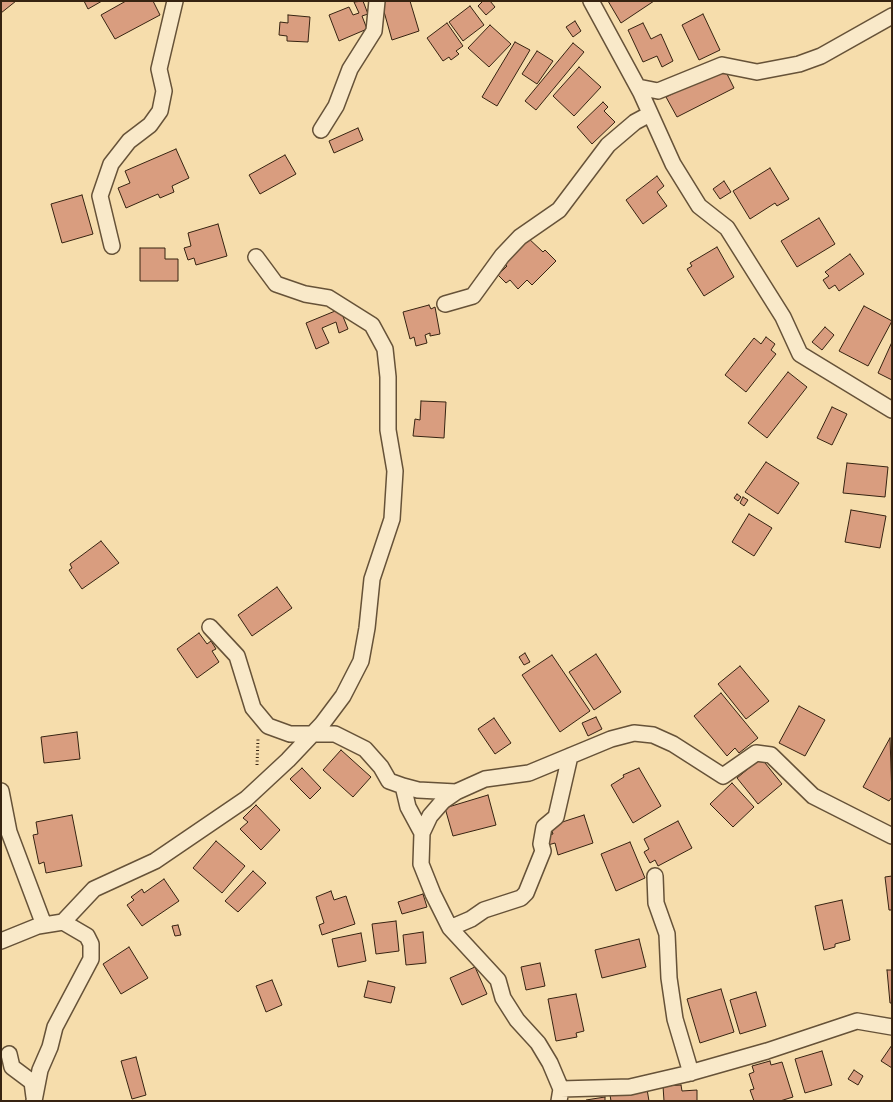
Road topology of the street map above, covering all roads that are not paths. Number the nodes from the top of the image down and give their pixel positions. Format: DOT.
graph roads {
  1 [pos="175,1"];
  2 [pos="376,1"];
  3 [pos="591,1"];
  4 [pos="892,16"];
  5 [pos="638,87"];
  6 [pos="650,114"];
  7 [pos="321,130"];
  8 [pos="112,246"];
  9 [pos="256,257"];
  10 [pos="445,304"];
  11 [pos="892,410"];
  12 [pos="210,627"];
  13 [pos="312,734"];
  14 [pos="570,756"];
  15 [pos="403,786"];
  16 [pos="1,791"];
  17 [pos="456,792"];
  18 [pos="422,833"];
  19 [pos="892,836"];
  20 [pos="655,876"];
  21 [pos="63,922"];
  22 [pos="44,925"];
  23 [pos="450,928"];
  24 [pos="1,941"];
  25 [pos="891,1027"];
  26 [pos="9,1054"];
  27 [pos="690,1073"];
  28 [pos="560,1095"];
  29 [pos="34,1100"];
  1 -- 8 [label="street"];
  2 -- 7 [label="street"];
  3 -- 5 [label="street"];
  4 -- 5 [label="street"];
  5 -- 6 [label="street"];
  6 -- 10 [label="street"];
  6 -- 11 [label="street"];
  9 -- 13 [label="street"];
  12 -- 13 [label="street"];
  13 -- 15 [label="street"];
  13 -- 21 [label="street"];
  14 -- 17 [label="street"];
  14 -- 19 [label="street"];
  14 -- 23 [label="street"];
  15 -- 17 [label="street"];
  15 -- 18 [label="street"];
  16 -- 22 [label="street"];
  17 -- 18 [label="street"];
  18 -- 23 [label="street"];
  20 -- 27 [label="street"];
  21 -- 22 [label="street"];
  21 -- 29 [label="street"];
  22 -- 24 [label="street"];
  23 -- 28 [label="street"];
  25 -- 27 [label="street"];
  26 -- 29 [label="street"];
  27 -- 28 [label="street"];
}
